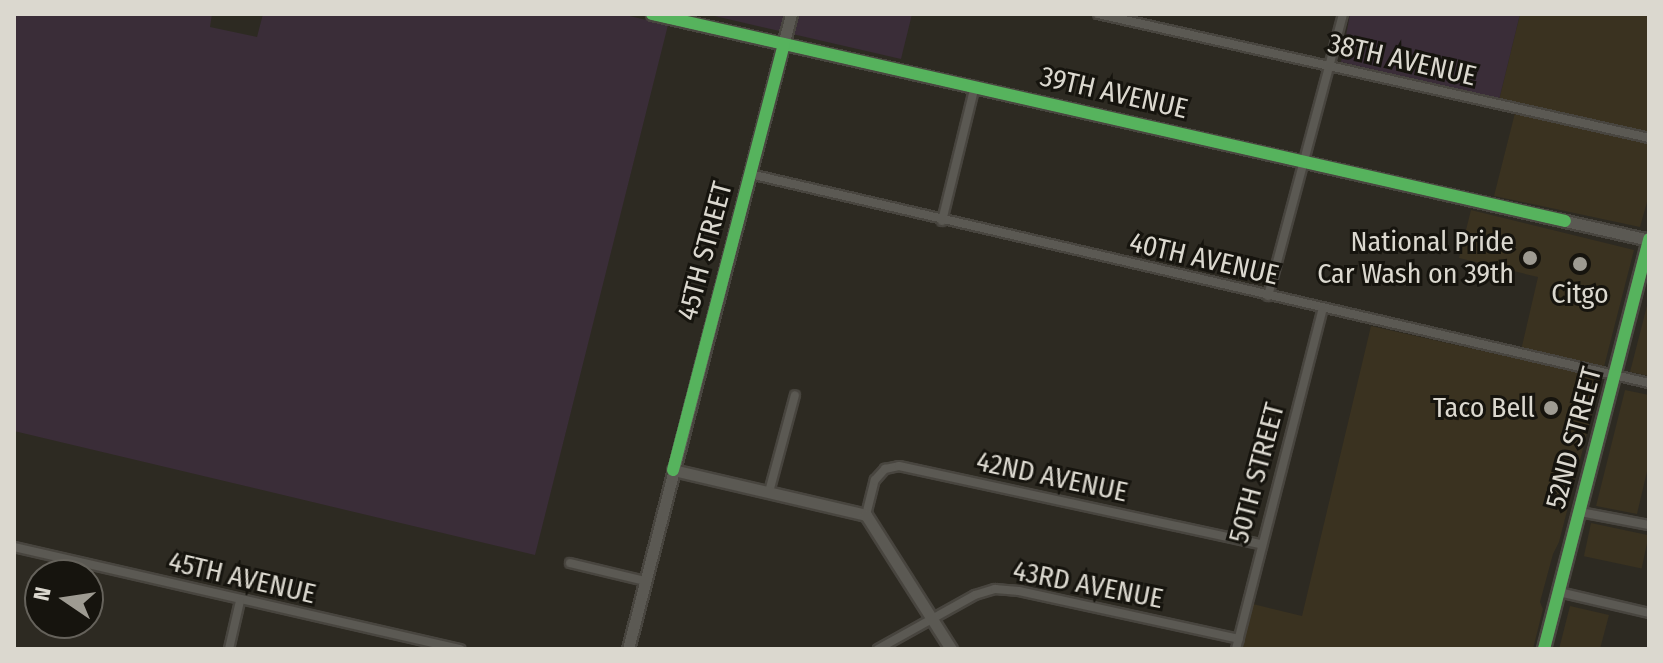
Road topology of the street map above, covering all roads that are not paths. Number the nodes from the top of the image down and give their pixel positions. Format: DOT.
graph roads {
  1 [pos="652,14"];
  2 [pos="791,14"];
  3 [pos="1098,14"];
  4 [pos="1343,14"];
  5 [pos="1109,15"];
  6 [pos="784,44"];
  7 [pos="1329,67"];
  8 [pos="975,86"];
  9 [pos="1649,138"];
  10 [pos="1304,164"];
  11 [pos="750,174"];
  12 [pos="942,221"];
  13 [pos="1649,240"];
  14 [pos="1268,296"];
  15 [pos="1323,308"];
  16 [pos="1615,376"];
  17 [pos="1649,383"];
  18 [pos="795,395"];
  19 [pos="673,470"];
  20 [pos="769,492"];
  21 [pos="1580,512"];
  22 [pos="866,515"];
  23 [pos="1649,525"];
  24 [pos="1260,544"];
  25 [pos="14,547"];
  26 [pos="570,563"];
  27 [pos="645,581"];
  28 [pos="1559,592"];
  29 [pos="240,601"];
  30 [pos="1649,613"];
  31 [pos="934,619"];
  32 [pos="1239,639"];
  33 [pos="229,649"];
  34 [pos="460,649"];
  35 [pos="628,649"];
  36 [pos="878,649"];
  37 [pos="951,649"];
  38 [pos="1236,649"];
  39 [pos="1544,649"];
  1 -- 6 [label="main road, 39TH AVENUE"];
  2 -- 6 [label="main road, 45TH STREET"];
  3 -- 5 [label="street, 38TH AVENUE"];
  4 -- 7 [label="street"];
  5 -- 7 [label="street, 38TH AVENUE"];
  6 -- 8 [label="main road, 39TH AVENUE"];
  6 -- 11 [label="main road, 45TH STREET"];
  7 -- 9 [label="street, 38TH AVENUE"];
  7 -- 10 [label="street"];
  8 -- 10 [label="main road, 39TH AVENUE"];
  8 -- 12 [label="street"];
  10 -- 13 [label="main road, 39TH AVENUE"];
  10 -- 14 [label="street"];
  11 -- 12 [label="street, 40TH AVENUE"];
  11 -- 19 [label="main road, 45TH STREET"];
  12 -- 14 [label="street, 40TH AVENUE"];
  13 -- 16 [label="main road, 52ND STREET"];
  14 -- 15 [label="street, 40TH AVENUE"];
  15 -- 16 [label="street, 40TH AVENUE"];
  15 -- 24 [label="street, 50TH STREET"];
  16 -- 17 [label="street, 40TH AVENUE"];
  16 -- 21 [label="main road, 52ND STREET"];
  18 -- 20 [label="street"];
  19 -- 20 [label="main road"];
  19 -- 27 [label="main road, 45TH STREET"];
  20 -- 22 [label="main road"];
  21 -- 23 [label="street"];
  21 -- 28 [label="main road, 52ND STREET"];
  22 -- 24 [label="street, 42ND AVENUE"];
  22 -- 31 [label="main road"];
  24 -- 32 [label="street, 50TH STREET"];
  25 -- 29 [label="street, 45TH AVENUE"];
  26 -- 27 [label="street"];
  27 -- 35 [label="main road, 45TH STREET"];
  28 -- 30 [label="street"];
  28 -- 39 [label="main road, 52ND STREET"];
  29 -- 33 [label="street"];
  29 -- 34 [label="street, 45TH AVENUE"];
  31 -- 32 [label="street, 43RD AVENUE"];
  31 -- 36 [label="street, 43RD AVENUE"];
  31 -- 37 [label="main road"];
  32 -- 38 [label="street, 50TH STREET"];
}
